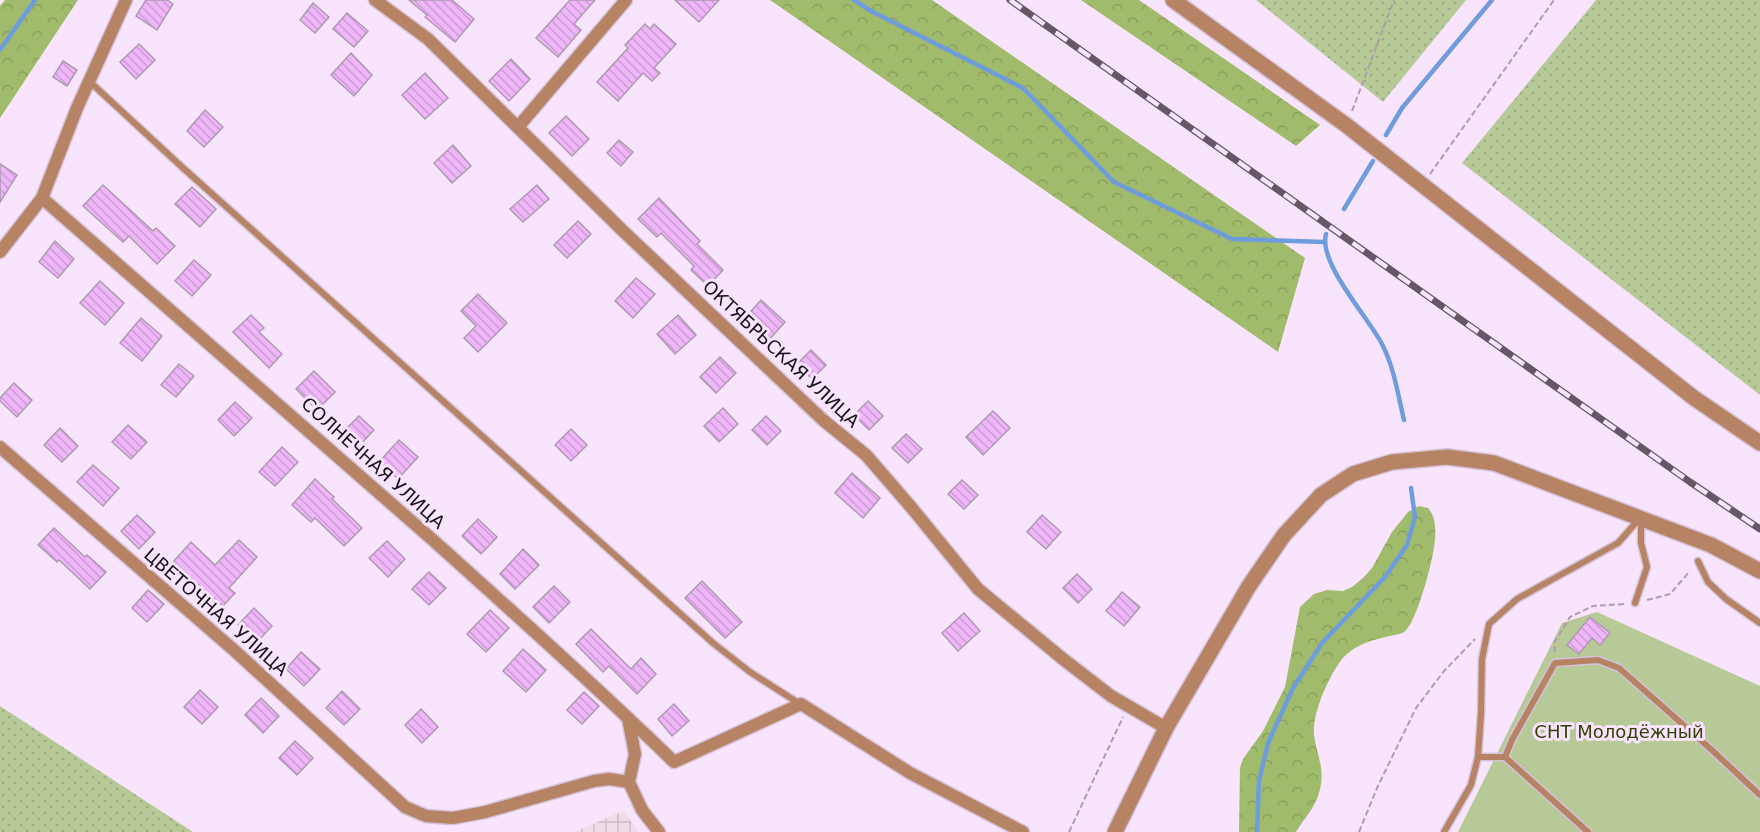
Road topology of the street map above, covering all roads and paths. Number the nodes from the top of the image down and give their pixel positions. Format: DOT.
graph roads {
  1 [pos="126,0"];
  2 [pos="375,0"];
  3 [pos="626,0"];
  4 [pos="1173,0"];
  5 [pos="1394,0"];
  6 [pos="1554,0"];
  7 [pos="89,81"];
  8 [pos="1346,125"];
  9 [pos="518,127"];
  10 [pos="1423,185"];
  11 [pos="42,198"];
  12 [pos="0,252"];
  13 [pos="1760,443"];
  14 [pos="0,447"];
  15 [pos="1641,517"];
  16 [pos="1698,561"];
  17 [pos="1760,571"];
  18 [pos="1635,603"];
  19 [pos="1760,623"];
  20 [pos="1489,624"];
  21 [pos="801,704"];
  22 [pos="1128,706"];
  23 [pos="628,718"];
  24 [pos="1166,728"];
  25 [pos="1478,757"];
  26 [pos="1505,757"];
  27 [pos="629,782"];
  28 [pos="1760,795"];
  29 [pos="659,832"];
  30 [pos="1023,832"];
  31 [pos="1069,832"];
  32 [pos="1115,832"];
  33 [pos="1359,832"];
  34 [pos="1444,832"];
  35 [pos="1588,832"];
  1 -- 7 [label="street"];
  2 -- 9 [label="street, ОКТЯБРЬСКАЯ УЛИЦА"];
  3 -- 9 [label="street"];
  4 -- 8 [label="street"];
  5 -- 8 [label="path"];
  6 -- 10 [label="path"];
  7 -- 11 [label="street"];
  7 -- 21 [label="lane"];
  8 -- 10 [label="street"];
  9 -- 22 [label="street, ОКТЯБРЬСКАЯ УЛИЦА"];
  10 -- 13 [label="street"];
  11 -- 12 [label="street"];
  11 -- 23 [label="street, СОЛНЕЧНАЯ УЛИЦА"];
  14 -- 27 [label="street, ЦВЕТОЧНАЯ УЛИЦА"];
  15 -- 17 [label="street"];
  15 -- 18 [label="lane"];
  15 -- 20 [label="lane"];
  15 -- 24 [label="street"];
  16 -- 19 [label="lane"];
  20 -- 25 [label="lane"];
  20 -- 33 [label="path"];
  21 -- 23 [label="street, СОЛНЕЧНАЯ УЛИЦА"];
  21 -- 30 [label="street"];
  22 -- 24 [label="street, ОКТЯБРЬСКАЯ УЛИЦА"];
  22 -- 31 [label="path"];
  23 -- 27 [label="street"];
  24 -- 32 [label="street"];
  25 -- 26 [label="lane"];
  25 -- 34 [label="lane"];
  26 -- 28 [label="lane"];
  26 -- 35 [label="lane"];
  27 -- 29 [label="street"];
}
